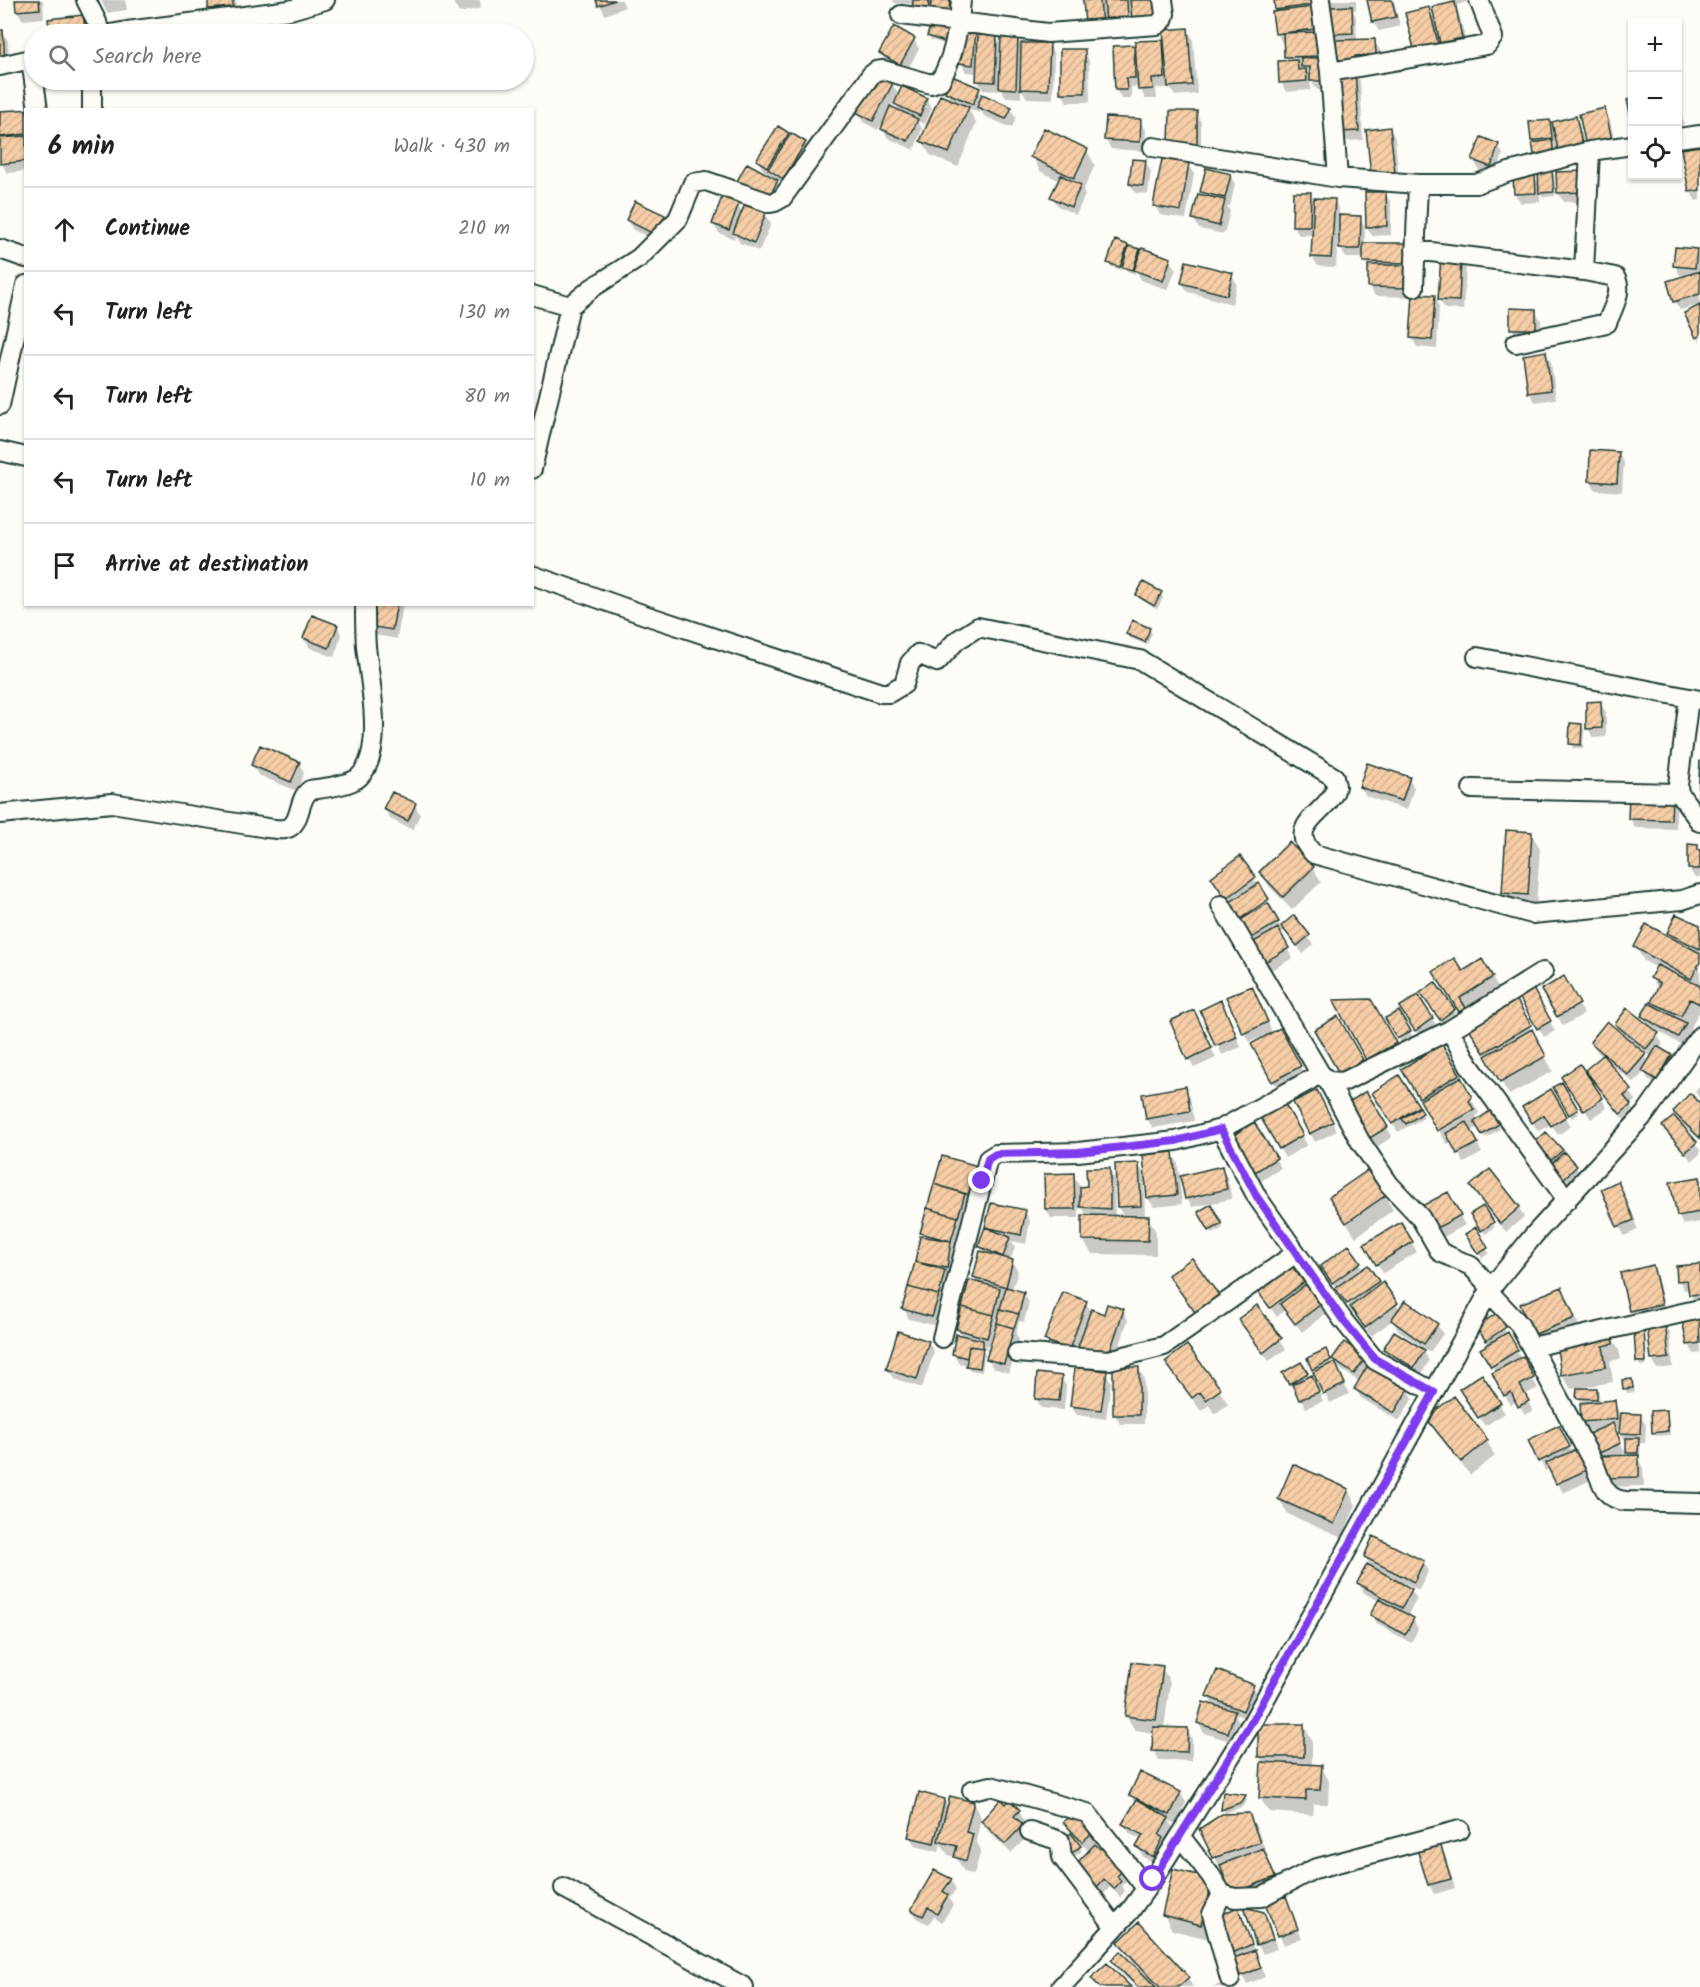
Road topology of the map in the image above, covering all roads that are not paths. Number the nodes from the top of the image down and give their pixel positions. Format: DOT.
graph roads {
  1 [pos="86,0"];
  2 [pos="325,0"];
  3 [pos="961,0"];
  4 [pos="1163,0"];
  5 [pos="1320,0"];
  6 [pos="1479,0"];
  7 [pos="290,5"];
  8 [pos="901,15"];
  9 [pos="959,22"];
  10 [pos="98,24"];
  11 [pos="171,24"];
  12 [pos="24,61"];
  13 [pos="0,66"];
  14 [pos="1330,72"];
  15 [pos="36,90"];
  16 [pos="92,90"];
  17 [pos="38,108"];
  18 [pos="92,108"];
  19 [pos="1700,135"];
  20 [pos="1682,137"];
  21 [pos="1628,146"];
  22 [pos="1153,147"];
  23 [pos="1590,151"];
  24 [pos="1338,178"];
  25 [pos="1418,184"];
  26 [pos="0,249"];
  27 [pos="1415,250"];
  28 [pos="24,257"];
  29 [pos="1584,271"];
  30 [pos="1414,287"];
  31 [pos="534,297"];
  32 [pos="24,303"];
  33 [pos="570,306"];
  34 [pos="21,329"];
  35 [pos="1516,343"];
  36 [pos="2,384"];
  37 [pos="0,405"];
  38 [pos="0,451"];
  39 [pos="24,457"];
  40 [pos="534,460"];
  41 [pos="534,576"];
  42 [pos="365,606"];
  43 [pos="1477,657"];
  44 [pos="1695,699"];
  45 [pos="1472,789"];
  46 [pos="1679,793"];
  47 [pos="0,814"];
  48 [pos="1700,822"];
  49 [pos="1700,894"];
  50 [pos="1221,905"];
  51 [pos="1543,972"];
  52 [pos="1450,1030"];
  53 [pos="1700,1036"];
  54 [pos="1324,1077"];
  55 [pos="1221,1129"];
  56 [pos="1566,1200"];
  57 [pos="1296,1253"];
  58 [pos="1490,1290"];
  59 [pos="1700,1309"];
  60 [pos="942,1338"];
  61 [pos="1532,1347"];
  62 [pos="1017,1353"];
  63 [pos="1434,1392"];
  64 [pos="1700,1503"];
  65 [pos="972,1790"];
  66 [pos="1460,1830"];
  67 [pos="1030,1831"];
  68 [pos="1180,1837"];
  69 [pos="564,1888"];
  70 [pos="1146,1888"];
  71 [pos="1222,1894"];
  72 [pos="1115,1927"];
  73 [pos="1230,1979"];
  74 [pos="744,1987"];
  75 [pos="1061,1987"];
  1 -- 10 [label="street"];
  2 -- 7 [label="street"];
  3 -- 9 [label="street"];
  4 -- 9 [label="street"];
  5 -- 14 [label="street"];
  6 -- 14 [label="street"];
  7 -- 11 [label="street"];
  8 -- 9 [label="street"];
  9 -- 33 [label="street"];
  12 -- 13 [label="street"];
  14 -- 24 [label="street"];
  15 -- 17 [label="street"];
  16 -- 18 [label="street"];
  19 -- 20 [label="street"];
  21 -- 23 [label="street"];
  22 -- 24 [label="street"];
  23 -- 25 [label="street"];
  23 -- 29 [label="street"];
  24 -- 25 [label="street"];
  25 -- 27 [label="street"];
  26 -- 28 [label="street"];
  27 -- 29 [label="street"];
  27 -- 30 [label="street"];
  29 -- 35 [label="street"];
  31 -- 33 [label="street"];
  32 -- 34 [label="street"];
  33 -- 40 [label="street"];
  34 -- 36 [label="street"];
  36 -- 37 [label="street"];
  38 -- 39 [label="street"];
  41 -- 49 [label="street"];
  42 -- 47 [label="street"];
  43 -- 44 [label="street"];
  44 -- 46 [label="street"];
  45 -- 46 [label="street"];
  46 -- 48 [label="street"];
  50 -- 54 [label="street"];
  51 -- 52 [label="street"];
  52 -- 54 [label="street"];
  52 -- 56 [label="street"];
  53 -- 56 [label="street"];
  54 -- 55 [label="street"];
  54 -- 58 [label="street"];
  55 -- 57 [label="street"];
  55 -- 60 [label="street"];
  56 -- 58 [label="street"];
  57 -- 62 [label="street"];
  57 -- 63 [label="street"];
  58 -- 61 [label="street"];
  58 -- 63 [label="street"];
  59 -- 61 [label="street"];
  61 -- 64 [label="street"];
  63 -- 68 [label="street"];
  65 -- 70 [label="street"];
  66 -- 71 [label="street"];
  67 -- 72 [label="street"];
  68 -- 70 [label="street"];
  68 -- 71 [label="street"];
  69 -- 74 [label="street"];
  70 -- 72 [label="street"];
  71 -- 73 [label="street"];
  72 -- 75 [label="street"];
}
